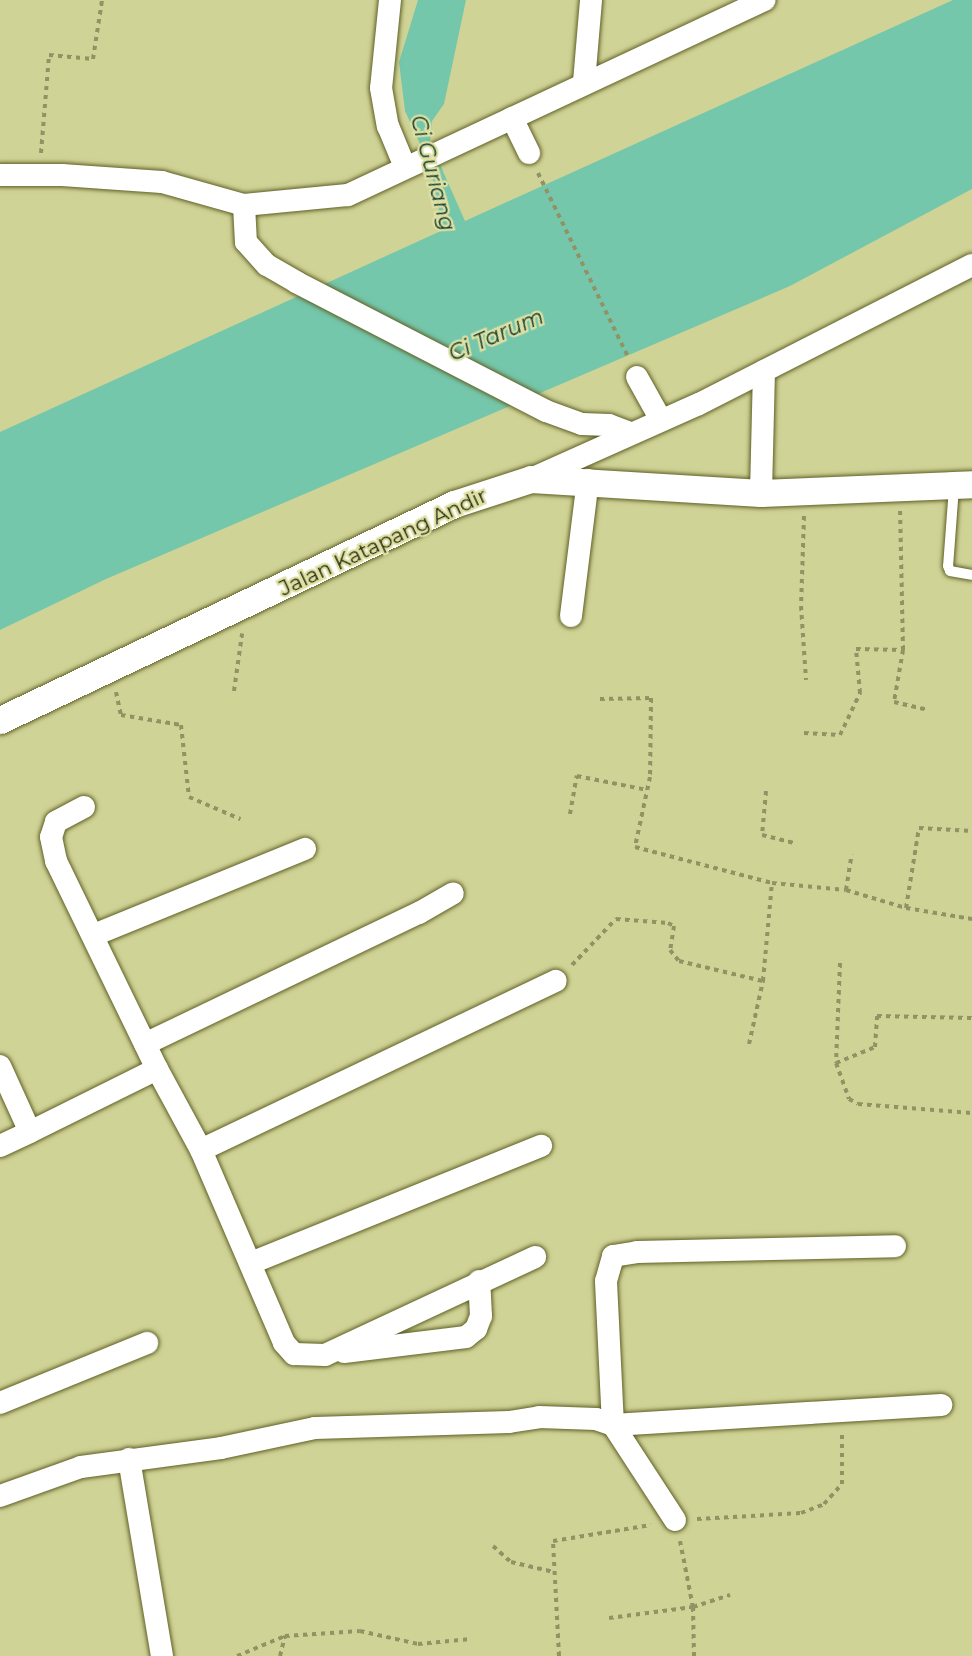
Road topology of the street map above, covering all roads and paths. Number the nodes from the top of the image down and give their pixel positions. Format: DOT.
graph roads {
  1 [pos="102,0"];
  2 [pos="390,0"];
  3 [pos="591,0"];
  4 [pos="765,0"];
  5 [pos="584,82"];
  6 [pos="512,118"];
  7 [pos="529,153"];
  8 [pos="421,160"];
  9 [pos="39,174"];
  10 [pos="0,176"];
  11 [pos="244,205"];
  12 [pos="972,265"];
  13 [pos="764,371"];
  14 [pos="637,377"];
  15 [pos="661,420"];
  16 [pos="582,424"];
  17 [pos="630,433"];
  18 [pos="543,473"];
  19 [pos="588,480"];
  20 [pos="963,485"];
  21 [pos="899,490"];
  22 [pos="804,493"];
  23 [pos="761,494"];
  24 [pos="972,575"];
  25 [pos="246,606"];
  26 [pos="571,616"];
  27 [pos="903,650"];
  28 [pos="111,668"];
  29 [pos="806,680"];
  30 [pos="234,691"];
  31 [pos="600,699"];
  32 [pos="925,709"];
  33 [pos="0,720"];
  34 [pos="804,733"];
  35 [pos="647,790"];
  36 [pos="766,791"];
  37 [pos="84,807"];
  38 [pos="570,813"];
  39 [pos="240,819"];
  40 [pos="972,831"];
  41 [pos="794,843"];
  42 [pos="305,849"];
  43 [pos="852,854"];
  44 [pos="772,883"];
  45 [pos="846,890"];
  46 [pos="453,892"];
  47 [pos="906,908"];
  48 [pos="972,919"];
  49 [pos="94,935"];
  50 [pos="840,963"];
  51 [pos="556,981"];
  52 [pos="763,981"];
  53 [pos="972,1018"];
  54 [pos="145,1044"];
  55 [pos="749,1044"];
  56 [pos="836,1063"];
  57 [pos="0,1066"];
  58 [pos="157,1069"];
  59 [pos="972,1113"];
  60 [pos="30,1132"];
  61 [pos="0,1146"];
  62 [pos="541,1146"];
  63 [pos="201,1150"];
  64 [pos="895,1246"];
  65 [pos="535,1257"];
  66 [pos="251,1263"];
  67 [pos="478,1281"];
  68 [pos="147,1342"];
  69 [pos="325,1355"];
  70 [pos="0,1402"];
  71 [pos="941,1405"];
  72 [pos="839,1414"];
  73 [pos="613,1425"];
  74 [pos="129,1459"];
  75 [pos="0,1496"];
  76 [pos="675,1520"];
  77 [pos="493,1546"];
  78 [pos="554,1572"];
  79 [pos="730,1595"];
  80 [pos="693,1607"];
  81 [pos="609,1618"];
  82 [pos="285,1636"];
  83 [pos="471,1639"];
  84 [pos="162,1656"];
  85 [pos="237,1656"];
  86 [pos="280,1656"];
  87 [pos="559,1656"];
  88 [pos="694,1656"];
  1 -- 9 [label="path"];
  2 -- 8 [label="street"];
  3 -- 5 [label="street"];
  4 -- 5 [label="street"];
  5 -- 6 [label="street"];
  6 -- 7 [label="street"];
  6 -- 8 [label="street"];
  7 -- 14 [label="path"];
  8 -- 11 [label="street"];
  9 -- 10 [label="street"];
  9 -- 11 [label="street"];
  11 -- 16 [label="street"];
  12 -- 13 [label="street"];
  13 -- 15 [label="street"];
  13 -- 23 [label="street"];
  14 -- 15 [label="street"];
  15 -- 17 [label="street"];
  16 -- 17 [label="street"];
  16 -- 18 [label="street"];
  17 -- 18 [label="street"];
  18 -- 19 [label="street, Jalan Katapang Andir"];
  18 -- 25 [label="street, Jalan Katapang Andir"];
  19 -- 23 [label="street, Jalan Katapang Andir"];
  19 -- 26 [label="street"];
  20 -- 21 [label="street, Jalan Katapang Andir"];
  20 -- 24 [label="lane"];
  21 -- 22 [label="street, Jalan Katapang Andir"];
  21 -- 27 [label="path"];
  22 -- 23 [label="street, Jalan Katapang Andir"];
  22 -- 29 [label="path"];
  25 -- 28 [label="street, Jalan Katapang Andir"];
  25 -- 30 [label="path"];
  27 -- 32 [label="path"];
  27 -- 34 [label="path"];
  28 -- 33 [label="street, Jalan Katapang Andir"];
  28 -- 39 [label="path"];
  31 -- 35 [label="path"];
  35 -- 38 [label="path"];
  35 -- 44 [label="path"];
  36 -- 41 [label="path"];
  37 -- 49 [label="street"];
  40 -- 47 [label="path"];
  42 -- 49 [label="street"];
  43 -- 45 [label="path"];
  44 -- 45 [label="path"];
  44 -- 52 [label="path"];
  45 -- 47 [label="path"];
  46 -- 54 [label="street"];
  47 -- 48 [label="path"];
  49 -- 54 [label="street"];
  50 -- 56 [label="path"];
  51 -- 52 [label="path"];
  51 -- 63 [label="street"];
  52 -- 55 [label="path"];
  53 -- 56 [label="path"];
  54 -- 58 [label="street"];
  56 -- 59 [label="path"];
  57 -- 60 [label="street"];
  58 -- 60 [label="street"];
  58 -- 63 [label="street"];
  60 -- 61 [label="street"];
  62 -- 66 [label="street"];
  63 -- 66 [label="street"];
  64 -- 73 [label="street"];
  65 -- 67 [label="street"];
  66 -- 69 [label="street"];
  67 -- 69 [label="street"];
  67 -- 69 [label="street"];
  68 -- 70 [label="street"];
  71 -- 72 [label="street"];
  72 -- 73 [label="street"];
  72 -- 76 [label="path"];
  73 -- 74 [label="street"];
  73 -- 76 [label="street"];
  74 -- 75 [label="street"];
  74 -- 84 [label="street"];
  76 -- 78 [label="path"];
  76 -- 80 [label="path"];
  77 -- 78 [label="path"];
  78 -- 87 [label="path"];
  79 -- 80 [label="path"];
  80 -- 81 [label="path"];
  80 -- 88 [label="path"];
  82 -- 83 [label="path"];
  82 -- 85 [label="path"];
  82 -- 86 [label="path"];
}
